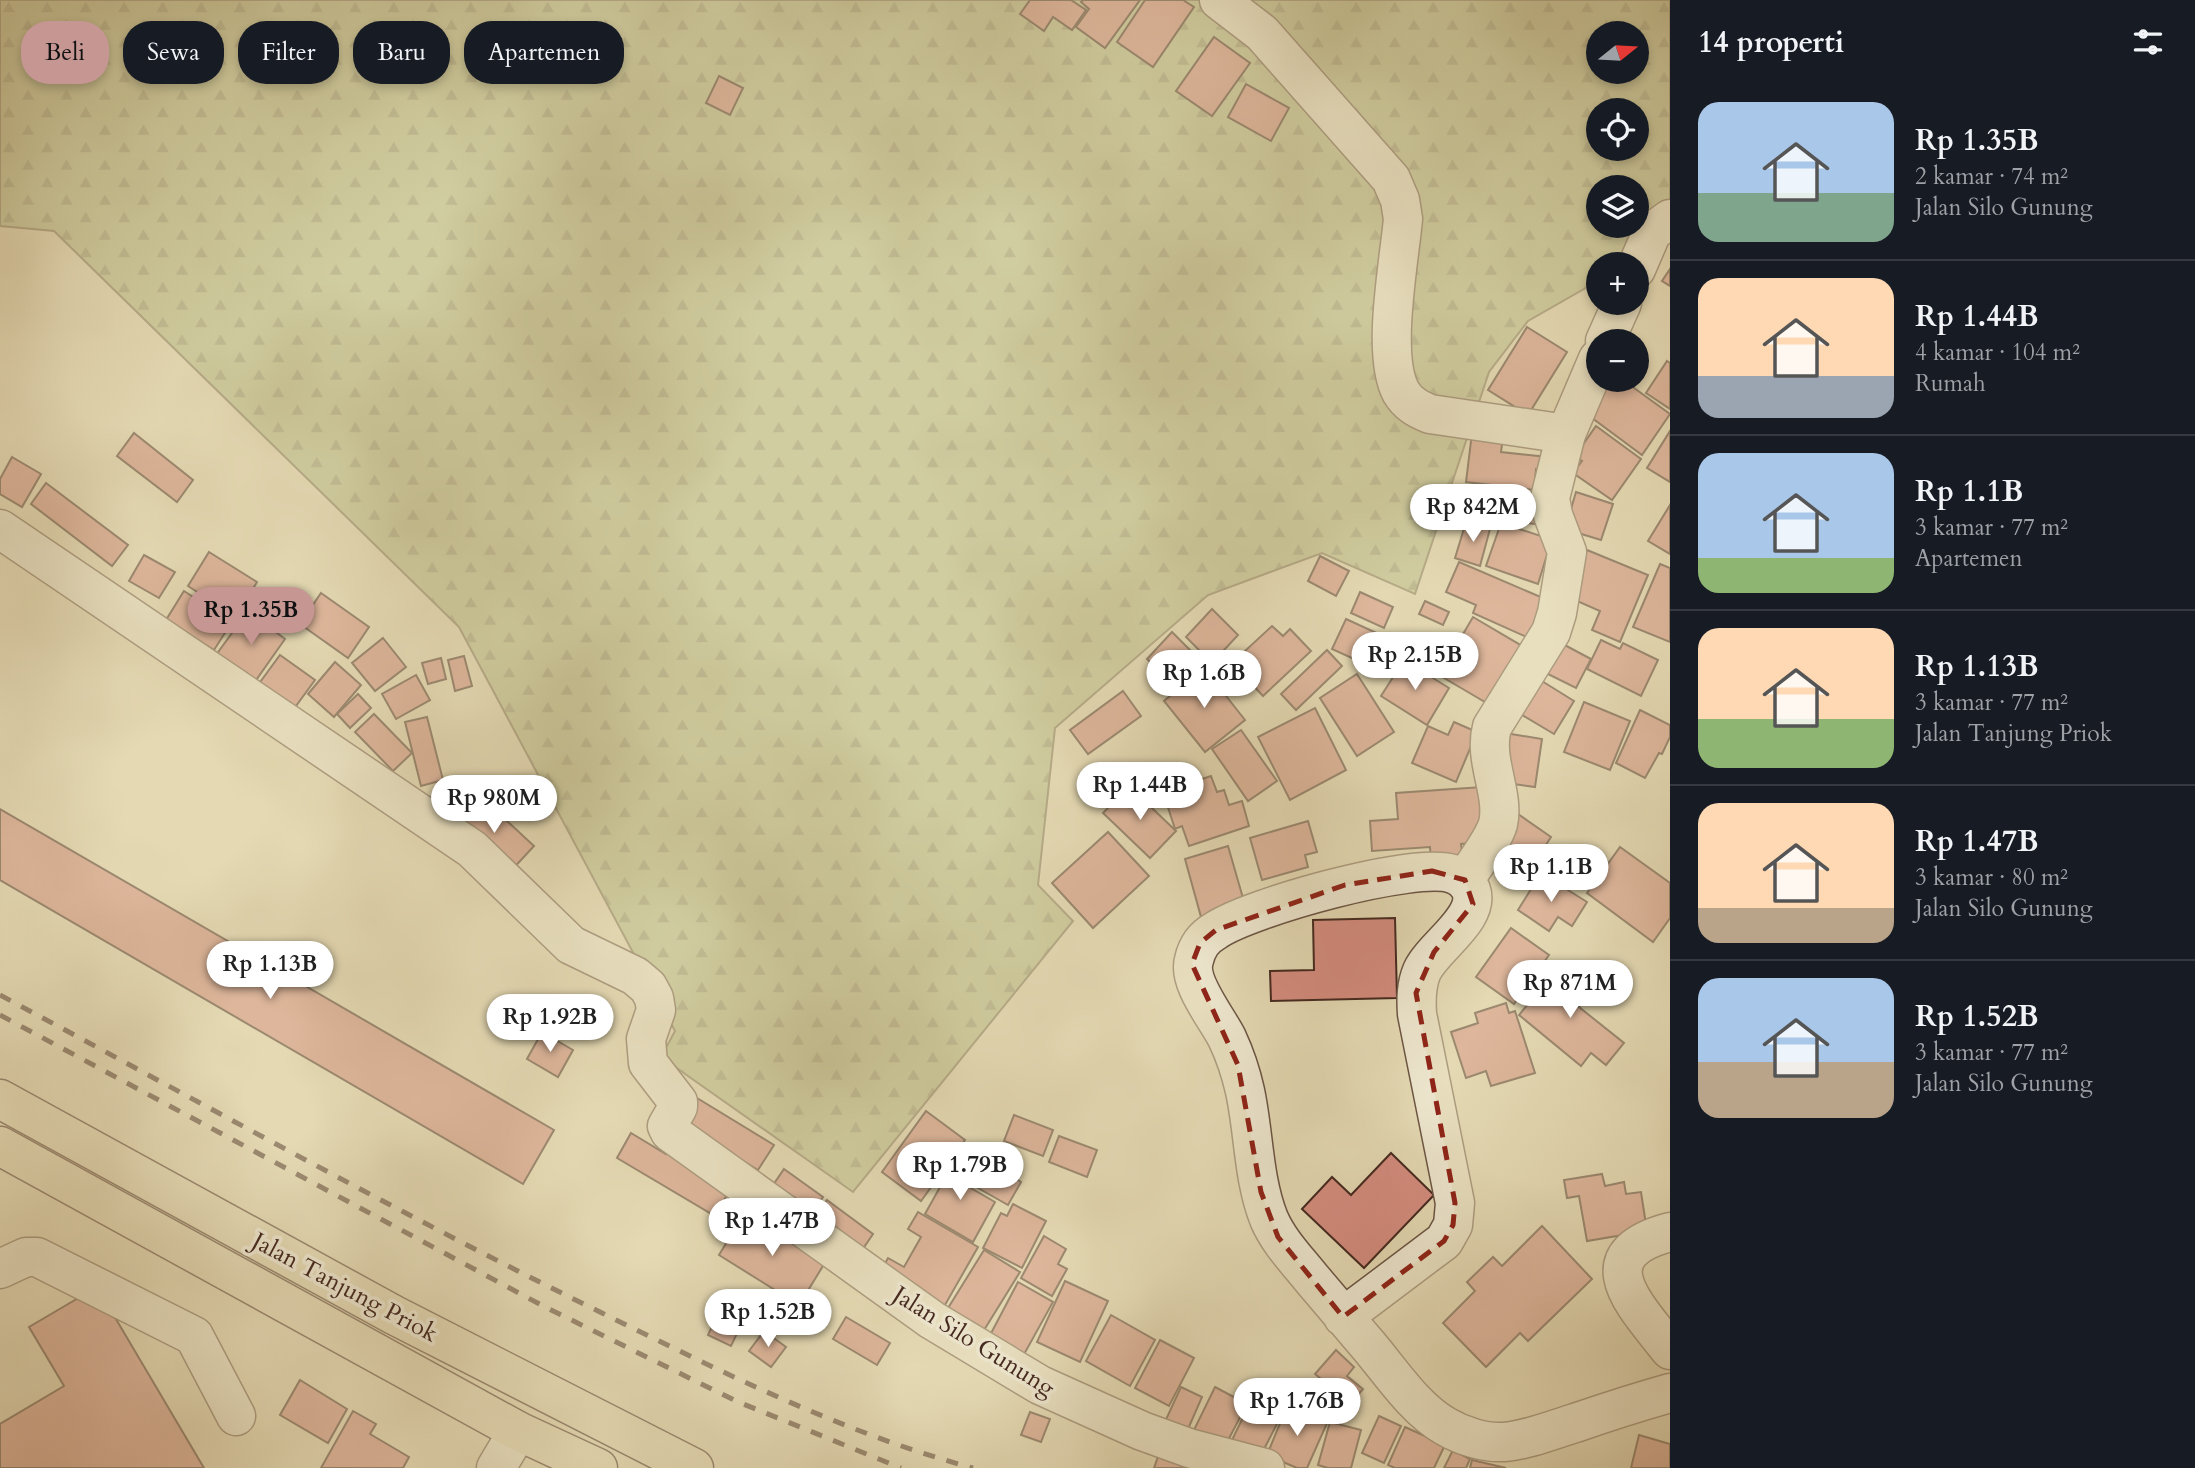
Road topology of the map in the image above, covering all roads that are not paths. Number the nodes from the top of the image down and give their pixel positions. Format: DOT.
graph roads {
  1 [pos="1219,0"];
  2 [pos="1670,219"];
  3 [pos="1643,252"];
  4 [pos="1586,387"];
  5 [pos="1566,434"];
  6 [pos="0,529"];
  7 [pos="1465,880"];
  8 [pos="0,1100"];
  9 [pos="0,1146"];
  10 [pos="1670,1232"];
  11 [pos="0,1269"];
  12 [pos="1343,1317"];
  13 [pos="1670,1350"];
  14 [pos="538,1388"];
  15 [pos="1670,1393"];
  16 [pos="236,1416"];
  17 [pos="518,1431"];
  18 [pos="496,1468"];
  19 [pos="598,1468"];
  20 [pos="694,1468"];
  21 [pos="1265,1468"];
  1 -- 5 [label="street"];
  2 -- 3 [label="street"];
  4 -- 5 [label="street"];
  5 -- 7 [label="street"];
  6 -- 21 [label="street, Jalan Silo Gunung"];
  7 -- 12 [label="street"];
  7 -- 12 [label="street"];
  8 -- 14 [label="highway, Jalan Tanjung Priok"];
  9 -- 17 [label="highway, Jalan Tanjung Priok"];
  10 -- 13 [label="street"];
  11 -- 16 [label="street"];
  12 -- 15 [label="street"];
  14 -- 17 [label="highway"];
  14 -- 20 [label="highway, Jalan Tanjung Priok"];
  17 -- 18 [label="street"];
  17 -- 19 [label="highway, Jalan Tanjung Priok"];
}
